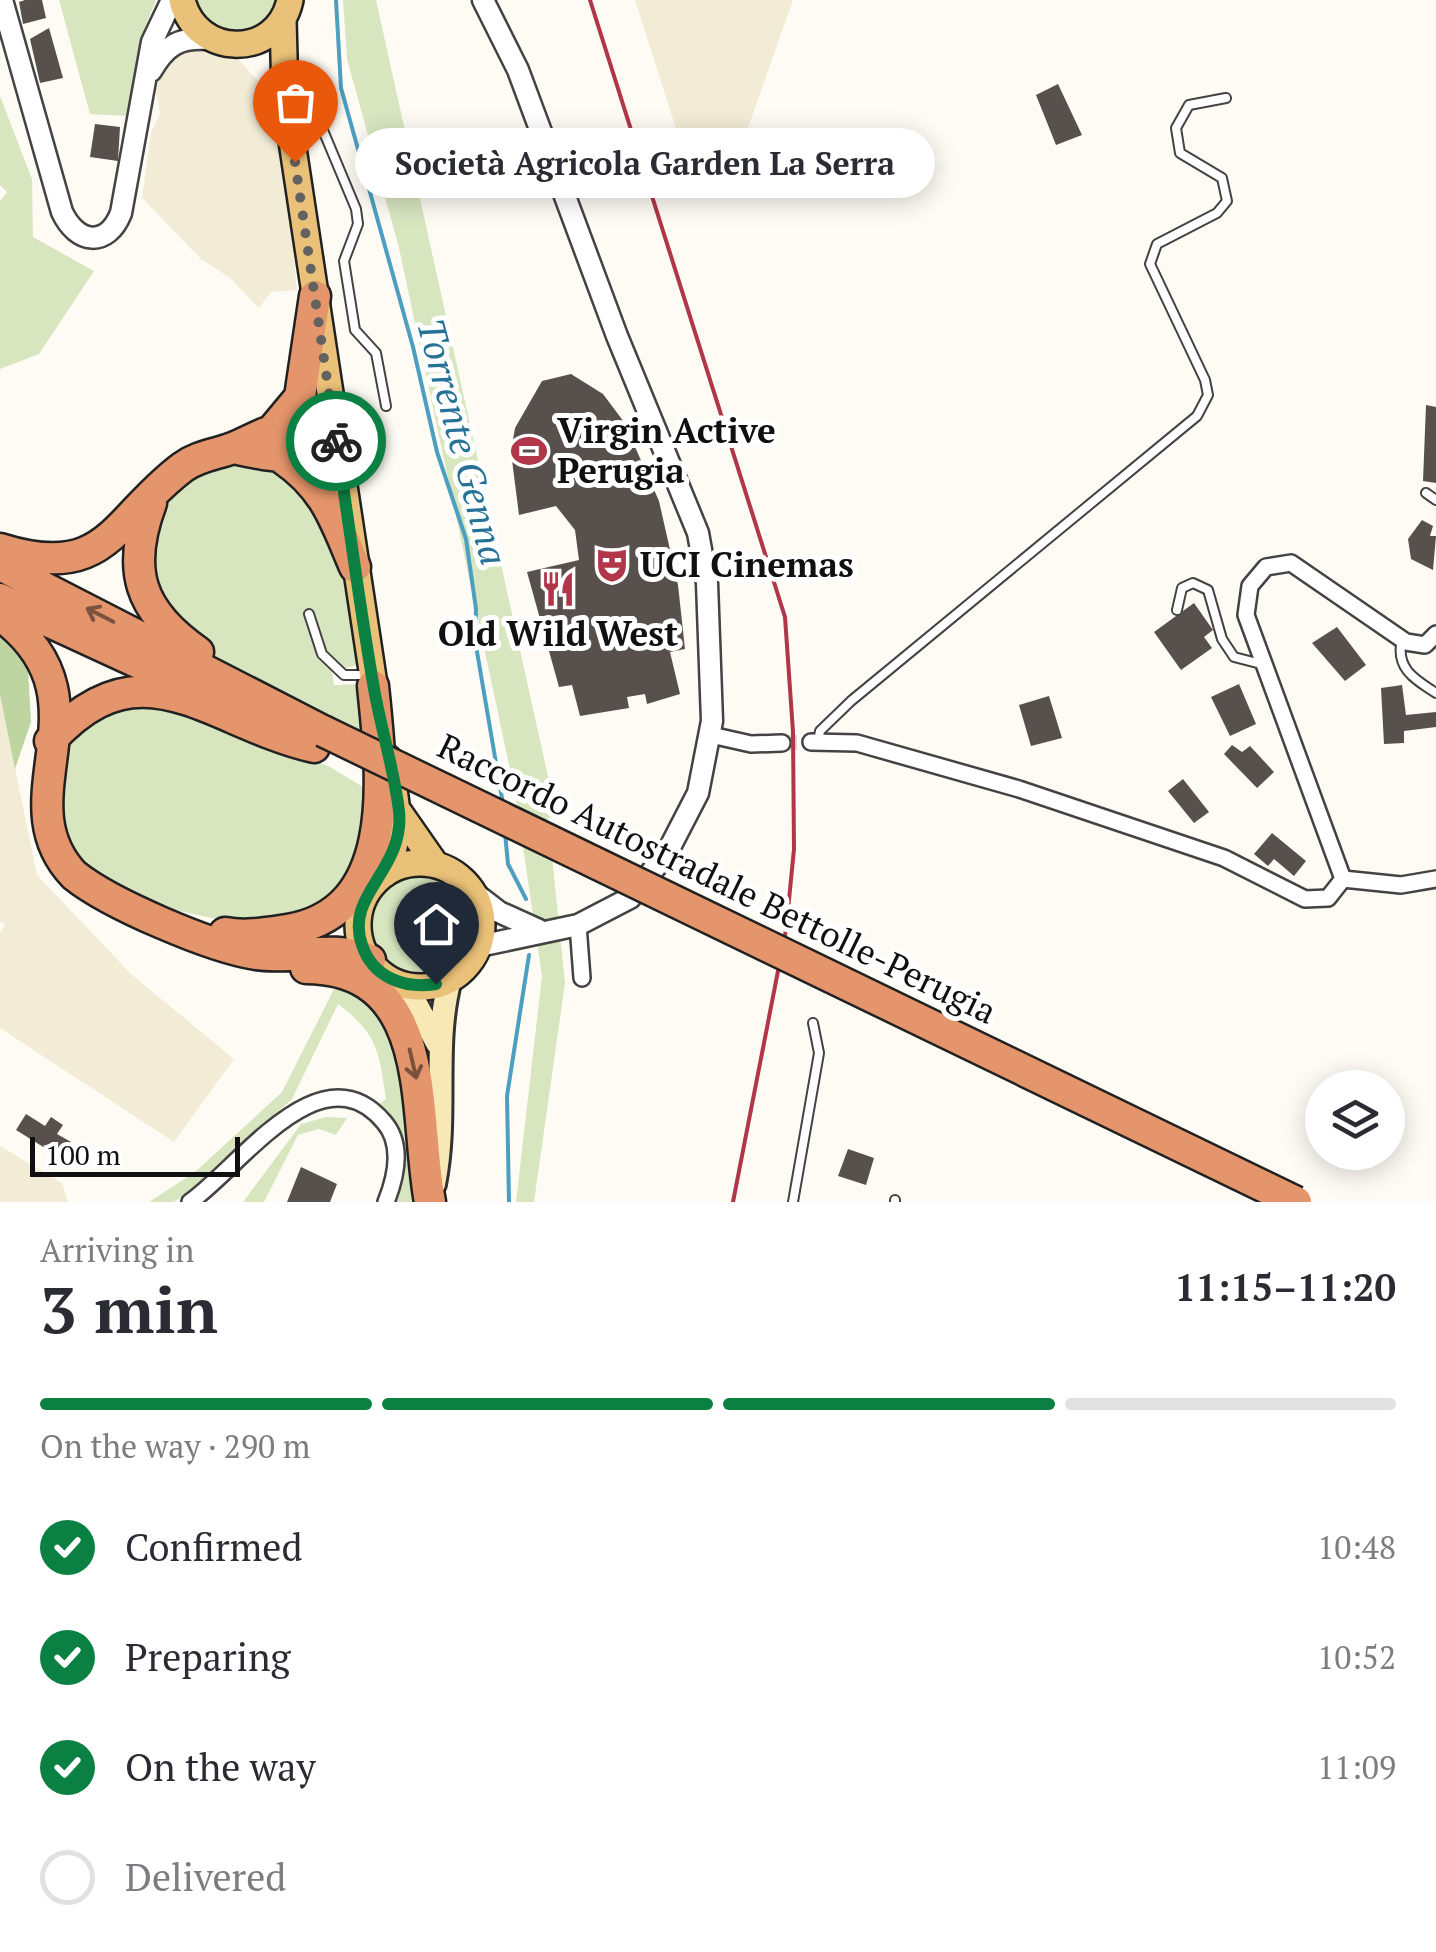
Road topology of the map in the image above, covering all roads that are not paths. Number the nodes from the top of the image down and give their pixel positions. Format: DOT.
graph roads {
  1 [pos="2,0"];
  2 [pos="172,0"];
  3 [pos="182,0"];
  4 [pos="483,0"];
  5 [pos="286,10"];
  6 [pos="209,39"];
  7 [pos="240,46"];
  8 [pos="150,73"];
  9 [pos="284,85"];
  10 [pos="1226,98"];
  11 [pos="315,296"];
  12 [pos="386,406"];
  13 [pos="275,426"];
  14 [pos="335,434"];
  15 [pos="234,448"];
  16 [pos="282,458"];
  17 [pos="1426,493"];
  18 [pos="154,496"];
  19 [pos="1436,500"];
  20 [pos="0,549"];
  21 [pos="0,565"];
  22 [pos="355,567"];
  23 [pos="0,598"];
  24 [pos="1176,610"];
  25 [pos="309,614"];
  26 [pos="0,615"];
  27 [pos="1402,640"];
  28 [pos="1432,644"];
  29 [pos="1265,665"];
  30 [pos="372,680"];
  31 [pos="1436,693"];
  32 [pos="316,734"];
  33 [pos="711,735"];
  34 [pos="50,741"];
  35 [pos="814,742"];
  36 [pos="782,743"];
  37 [pos="399,812"];
  38 [pos="436,865"];
  39 [pos="385,874"];
  40 [pos="1343,879"];
  41 [pos="1436,879"];
  42 [pos="474,892"];
  43 [pos="360,910"];
  44 [pos="168,924"];
  45 [pos="578,924"];
  46 [pos="540,930"];
  47 [pos="478,946"];
  48 [pos="290,954"];
  49 [pos="370,960"];
  50 [pos="582,978"];
  51 [pos="450,979"];
  52 [pos="406,985"];
  53 [pos="813,1023"];
  54 [pos="440,1048"];
  55 [pos="190,1202"];
  56 [pos="386,1202"];
  57 [pos="430,1202"];
  58 [pos="793,1202"];
  59 [pos="1259,1202"];
  60 [pos="1296,1202"];
  1 -- 8 [label="street"];
  2 -- 8 [label="street"];
  3 -- 6 [label="main road"];
  4 -- 33 [label="street"];
  5 -- 7 [label="main road"];
  5 -- 9 [label="main road"];
  6 -- 7 [label="main road"];
  6 -- 8 [label="street"];
  7 -- 9 [label="main road"];
  9 -- 11 [label="main road"];
  9 -- 12 [label="lane"];
  10 -- 35 [label="lane"];
  11 -- 13 [label="highway"];
  11 -- 14 [label="main road"];
  13 -- 14 [label="highway"];
  13 -- 15 [label="highway"];
  14 -- 16 [label="highway"];
  14 -- 22 [label="main road"];
  15 -- 16 [label="highway"];
  15 -- 18 [label="highway"];
  16 -- 22 [label="highway"];
  17 -- 19 [label="lane"];
  18 -- 20 [label="highway"];
  18 -- 32 [label="highway"];
  32 -- 21 [label="highway, Raccordo Autostradale Bettolle-Perugia, one-way"];
  22 -- 30 [label="main road"];
  23 -- 32 [label="highway"];
  24 -- 29 [label="lane"];
  25 -- 30 [label="lane"];
  26 -- 34 [label="highway"];
  27 -- 28 [label="street"];
  27 -- 29 [label="street"];
  27 -- 31 [label="lane"];
  29 -- 40 [label="street"];
  30 -- 37 [label="main road"];
  30 -- 44 [label="highway"];
  32 -- 34 [label="highway"];
  32 -- 59 [label="highway"];
  32 -- 60 [label="highway, Raccordo Autostradale Bettolle-Perugia, bridge"];
  33 -- 36 [label="street"];
  33 -- 45 [label="street"];
  34 -- 44 [label="highway"];
  35 -- 40 [label="street"];
  37 -- 38 [label="main road"];
  37 -- 39 [label="main road"];
  38 -- 39 [label="main road"];
  38 -- 42 [label="main road"];
  39 -- 43 [label="main road"];
  40 -- 41 [label="street"];
  42 -- 46 [label="street"];
  42 -- 47 [label="main road"];
  43 -- 48 [label="highway"];
  43 -- 49 [label="main road"];
  44 -- 48 [label="highway"];
  44 -- 57 [label="highway, one-way"];
  45 -- 46 [label="street"];
  45 -- 50 [label="street"];
  46 -- 47 [label="street"];
  47 -- 51 [label="main road"];
  48 -- 49 [label="highway"];
  49 -- 52 [label="main road"];
  51 -- 52 [label="main road"];
  51 -- 54 [label="main road"];
  52 -- 54 [label="main road"];
  53 -- 58 [label="lane"];
  54 -- 57 [label="main road"];
  55 -- 56 [label="street"];
}
